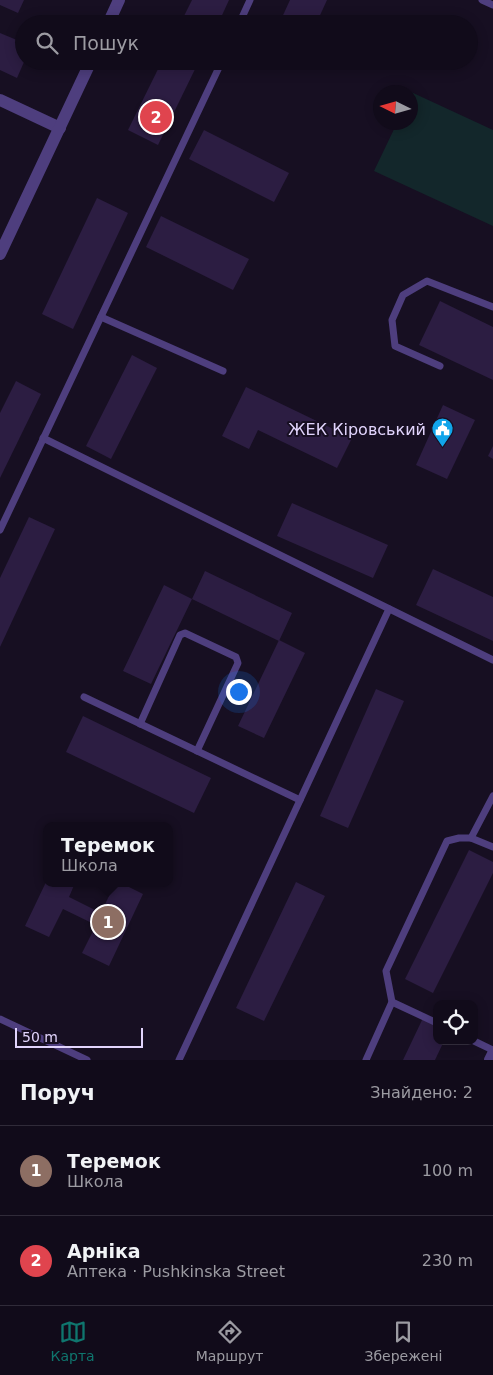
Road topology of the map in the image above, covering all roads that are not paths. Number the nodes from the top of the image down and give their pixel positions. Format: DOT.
graph roads {
  1 [pos="120,0"];
  2 [pos="250,0"];
  3 [pos="482,0"];
  4 [pos="493,5"];
  5 [pos="112,15"];
  6 [pos="243,15"];
  7 [pos="87,70"];
  8 [pos="218,70"];
  9 [pos="0,100"];
  10 [pos="60,128"];
  11 [pos="0,254"];
  12 [pos="493,307"];
  13 [pos="100,317"];
  14 [pos="440,366"];
  15 [pos="222,371"];
  16 [pos="43,438"];
  17 [pos="0,530"];
  18 [pos="389,609"];
  19 [pos="493,660"];
  20 [pos="84,697"];
  21 [pos="140,724"];
  22 [pos="197,751"];
  23 [pos="493,796"];
  24 [pos="300,800"];
  25 [pos="472,838"];
  26 [pos="493,847"];
  27 [pos="392,1002"];
  28 [pos="0,1018"];
  29 [pos="433,1021"];
  30 [pos="478,1043"];
  31 [pos="493,1050"];
  32 [pos="493,1054"];
  33 [pos="87,1060"];
  34 [pos="179,1060"];
  35 [pos="366,1060"];
  36 [pos="490,1060"];
  1 -- 5 [label="street"];
  2 -- 6 [label="lane"];
  3 -- 4 [label="lane"];
  7 -- 10 [label="street"];
  8 -- 13 [label="lane"];
  9 -- 10 [label="street"];
  10 -- 11 [label="street"];
  12 -- 14 [label="lane"];
  13 -- 15 [label="lane"];
  13 -- 16 [label="lane"];
  16 -- 17 [label="lane"];
  16 -- 18 [label="lane"];
  18 -- 19 [label="lane"];
  18 -- 24 [label="lane"];
  20 -- 21 [label="lane"];
  21 -- 22 [label="lane"];
  21 -- 22 [label="lane"];
  22 -- 24 [label="lane"];
  23 -- 25 [label="lane"];
  24 -- 34 [label="lane"];
  25 -- 26 [label="lane"];
  25 -- 27 [label="lane"];
  27 -- 29 [label="lane"];
  27 -- 35 [label="lane"];
  28 -- 33 [label="lane"];
  30 -- 31 [label="lane"];
  32 -- 36 [label="street"];
}
